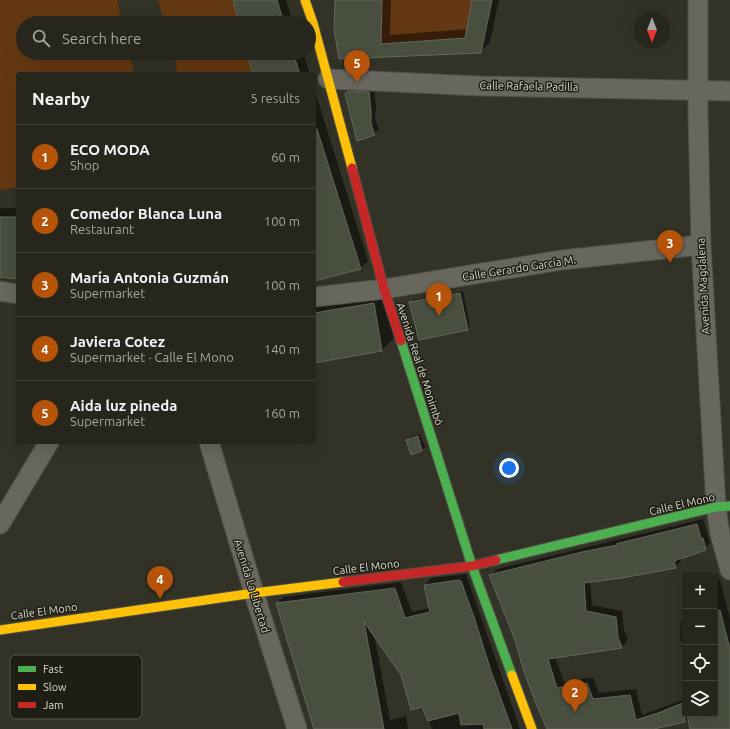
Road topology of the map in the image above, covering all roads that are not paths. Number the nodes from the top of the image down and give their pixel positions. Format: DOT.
graph roads {
  1 [pos="305,0"];
  2 [pos="316,0"];
  3 [pos="698,0"];
  4 [pos="311,16"];
  5 [pos="314,16"];
  6 [pos="316,34"];
  7 [pos="328,80"];
  8 [pos="699,90"];
  9 [pos="730,90"];
  10 [pos="701,245"];
  11 [pos="384,289"];
  12 [pos="0,291"];
  13 [pos="16,294"];
  14 [pos="316,297"];
  15 [pos="48,444"];
  16 [pos="209,444"];
  17 [pos="723,507"];
  18 [pos="0,524"];
  19 [pos="472,566"];
  20 [pos="730,570"];
  21 [pos="254,593"];
  22 [pos="0,630"];
  23 [pos="297,729"];
  24 [pos="532,729"];
  1 -- 4 [label="street, Avenida Real de Monimbó"];
  2 -- 5 [label="street"];
  3 -- 8 [label="street, Avenida Magdalena"];
  6 -- 7 [label="street, Avenida Real de Monimbó"];
  7 -- 8 [label="street, Calle Rafaela Padilla"];
  7 -- 11 [label="street, Avenida Real de Monimbó"];
  8 -- 9 [label="street, Calle Rafaela Padilla"];
  8 -- 10 [label="street, Avenida Magdalena"];
  10 -- 11 [label="street, Calle Gerardo García M."];
  10 -- 17 [label="street, Avenida Magdalena"];
  11 -- 14 [label="street, Calle Gerardo García M."];
  11 -- 19 [label="street, Avenida Real de Monimbó"];
  12 -- 13 [label="street"];
  15 -- 18 [label="street"];
  16 -- 21 [label="street, Avenida La Libertad"];
  17 -- 19 [label="street, Calle El Mono"];
  17 -- 20 [label="street, Avenida Magdalena"];
  19 -- 21 [label="street, Calle El Mono"];
  19 -- 24 [label="street, Avenida Real de Monimbó"];
  21 -- 22 [label="street, Calle El Mono"];
  21 -- 23 [label="street, Avenida La Libertad"];
}
